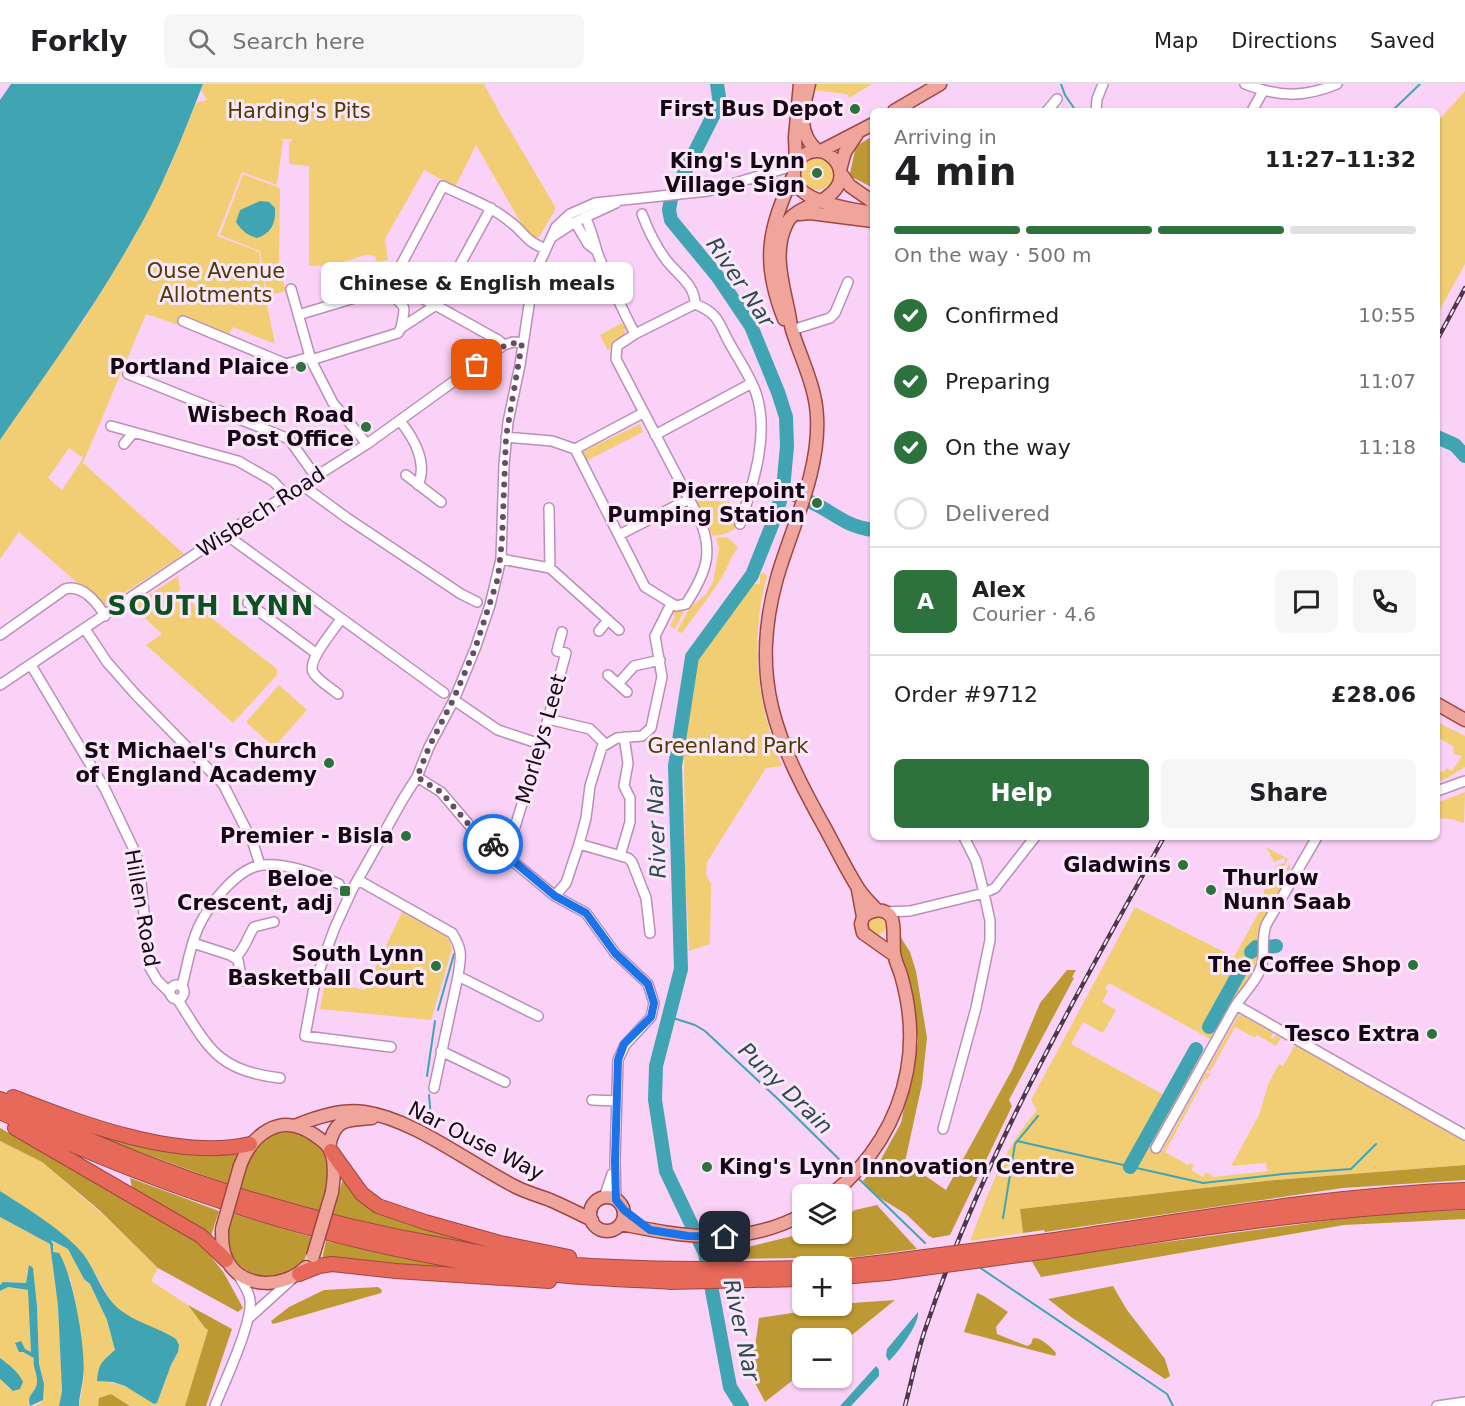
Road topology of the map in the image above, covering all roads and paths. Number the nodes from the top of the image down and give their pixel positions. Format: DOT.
graph roads {
  1 [pos="800,84"];
  2 [pos="808,84"];
  3 [pos="940,84"];
  4 [pos="1103,84"];
  5 [pos="1245,84"];
  6 [pos="1337,84"];
  7 [pos="1263,91"];
  8 [pos="1057,99"];
  9 [pos="899,108"];
  10 [pos="1050,108"];
  11 [pos="1096,108"];
  12 [pos="1254,108"];
  13 [pos="870,126"];
  14 [pos="858,133"];
  15 [pos="819,151"];
  16 [pos="795,169"];
  17 [pos="840,171"];
  18 [pos="749,180"];
  19 [pos="787,188"];
  20 [pos="816,196"];
  21 [pos="870,199"];
  22 [pos="618,202"];
  23 [pos="491,208"];
  24 [pos="870,212"];
  25 [pos="642,214"];
  26 [pos="796,214"];
  27 [pos="585,217"];
  28 [pos="870,221"];
  29 [pos="575,222"];
  30 [pos="647,226"];
  31 [pos="636,231"];
  32 [pos="550,239"];
  33 [pos="546,249"];
  34 [pos="597,251"];
  35 [pos="848,282"];
  36 [pos="391,286"];
  37 [pos="291,289"];
  38 [pos="695,304"];
  39 [pos="437,306"];
  40 [pos="298,315"];
  41 [pos="183,321"];
  42 [pos="401,328"];
  43 [pos="792,330"];
  44 [pos="635,334"];
  45 [pos="522,343"];
  46 [pos="504,345"];
  47 [pos="310,358"];
  48 [pos="128,374"];
  49 [pos="752,383"];
  50 [pos="643,413"];
  51 [pos="400,421"];
  52 [pos="111,426"];
  53 [pos="133,433"];
  54 [pos="655,435"];
  55 [pos="506,437"];
  56 [pos="124,444"];
  57 [pos="367,444"];
  58 [pos="575,448"];
  59 [pos="406,475"];
  60 [pos="316,477"];
  61 [pos="302,485"];
  62 [pos="418,485"];
  63 [pos="287,496"];
  64 [pos="689,499"];
  65 [pos="441,502"];
  66 [pos="735,503"];
  67 [pos="746,506"];
  68 [pos="549,508"];
  69 [pos="740,524"];
  70 [pos="225,534"];
  71 [pos="619,535"];
  72 [pos="501,559"];
  73 [pos="550,568"];
  74 [pos="477,602"];
  75 [pos="248,603"];
  76 [pos="671,604"];
  77 [pos="105,615"];
  78 [pos="341,619"];
  79 [pos="608,620"];
  80 [pos="85,629"];
  81 [pos="619,630"];
  82 [pos="599,631"];
  83 [pos="562,632"];
  84 [pos="0,635"];
  85 [pos="317,654"];
  86 [pos="660,660"];
  87 [pos="30,664"];
  88 [pos="608,675"];
  89 [pos="618,684"];
  90 [pos="0,685"];
  91 [pos="444,693"];
  92 [pos="627,693"];
  93 [pos="338,694"];
  94 [pos="453,700"];
  95 [pos="1440,706"];
  96 [pos="548,719"];
  97 [pos="1465,720"];
  98 [pos="624,737"];
  99 [pos="540,744"];
  100 [pos="605,744"];
  101 [pos="417,777"];
  102 [pos="1465,780"];
  103 [pos="1442,790"];
  104 [pos="966,840"];
  105 [pos="1033,840"];
  106 [pos="1315,840"];
  107 [pos="579,844"];
  108 [pos="500,850"];
  109 [pos="620,856"];
  110 [pos="260,865"];
  111 [pos="358,880"];
  112 [pos="339,884"];
  113 [pos="858,889"];
  114 [pos="984,893"];
  115 [pos="555,896"];
  116 [pos="881,911"];
  117 [pos="910,911"];
  118 [pos="863,917"];
  119 [pos="274,922"];
  120 [pos="893,931"];
  121 [pos="650,933"];
  122 [pos="877,942"];
  123 [pos="192,943"];
  124 [pos="894,955"];
  125 [pos="235,958"];
  126 [pos="458,976"];
  127 [pos="242,981"];
  128 [pos="182,987"];
  129 [pos="170,993"];
  130 [pos="178,1000"];
  131 [pos="1236,1005"];
  132 [pos="538,1016"];
  133 [pos="391,1047"];
  134 [pos="441,1051"];
  135 [pos="274,1081"];
  136 [pos="505,1082"];
  137 [pos="434,1088"];
  138 [pos="0,1091"];
  139 [pos="0,1099"];
  140 [pos="592,1100"];
  141 [pos="617,1101"];
  142 [pos="0,1112"];
  143 [pos="382,1117"];
  144 [pos="0,1119"];
  145 [pos="297,1125"];
  146 [pos="944,1129"];
  147 [pos="1465,1135"];
  148 [pos="250,1144"];
  149 [pos="1156,1148"];
  150 [pos="330,1149"];
  151 [pos="843,1184"];
  152 [pos="1465,1190"];
  153 [pos="552,1201"];
  154 [pos="615,1202"];
  155 [pos="1465,1202"];
  156 [pos="593,1205"];
  157 [pos="792,1219"];
  158 [pos="592,1220"];
  159 [pos="621,1224"];
  160 [pos="650,1230"];
  161 [pos="1048,1246"];
  162 [pos="230,1264"];
  163 [pos="852,1267"];
  164 [pos="887,1268"];
  165 [pos="659,1269"];
  166 [pos="792,1269"];
  167 [pos="852,1275"];
  168 [pos="297,1276"];
  169 [pos="747,1276"];
  170 [pos="792,1278"];
  171 [pos="677,1282"];
  172 [pos="248,1322"];
  173 [pos="1465,1402"];
  174 [pos="215,1406"];
  175 [pos="1437,1406"];
  1 -- 16 [label="main road"];
  2 -- 15 [label="main road"];
  3 -- 9 [label="main road"];
  4 -- 11 [label="street"];
  5 -- 7 [label="street"];
  6 -- 7 [label="street"];
  7 -- 12 [label="street"];
  8 -- 10 [label="street"];
  13 -- 14 [label="main road"];
  14 -- 15 [label="main road"];
  14 -- 17 [label="main road"];
  15 -- 16 [label="main road"];
  15 -- 17 [label="main road"];
  16 -- 18 [label="street"];
  16 -- 19 [label="main road"];
  16 -- 20 [label="main road"];
  17 -- 20 [label="main road"];
  17 -- 21 [label="main road"];
  18 -- 19 [label="street"];
  18 -- 22 [label="street"];
  19 -- 20 [label="street"];
  19 -- 43 [label="main road"];
  20 -- 24 [label="main road"];
  20 -- 26 [label="main road"];
  22 -- 27 [label="street"];
  22 -- 32 [label="street"];
  23 -- 33 [label="street"];
  23 -- 36 [label="street"];
  23 -- 39 [label="street"];
  25 -- 30 [label="street"];
  26 -- 28 [label="main road"];
  26 -- 43 [label="main road"];
  27 -- 29 [label="street"];
  27 -- 34 [label="street"];
  29 -- 32 [label="street"];
  29 -- 34 [label="street"];
  30 -- 31 [label="street"];
  30 -- 38 [label="street"];
  32 -- 33 [label="street"];
  33 -- 45 [label="street"];
  34 -- 44 [label="street"];
  35 -- 43 [label="street"];
  36 -- 39 [label="street"];
  36 -- 40 [label="street"];
  36 -- 42 [label="street"];
  37 -- 40 [label="street"];
  38 -- 44 [label="street"];
  38 -- 49 [label="street"];
  39 -- 42 [label="street"];
  39 -- 46 [label="street"];
  40 -- 47 [label="street"];
  41 -- 47 [label="street"];
  42 -- 47 [label="street"];
  43 -- 113 [label="main road"];
  44 -- 50 [label="street"];
  45 -- 46 [label="street, Wisbech Road"];
  45 -- 55 [label="street"];
  46 -- 51 [label="street, Wisbech Road"];
  47 -- 57 [label="street"];
  48 -- 60 [label="street"];
  49 -- 54 [label="street"];
  49 -- 67 [label="street"];
  50 -- 54 [label="street"];
  50 -- 58 [label="street"];
  51 -- 57 [label="street, Wisbech Road"];
  51 -- 62 [label="street"];
  52 -- 53 [label="street"];
  53 -- 56 [label="street"];
  53 -- 63 [label="street"];
  54 -- 64 [label="street"];
  55 -- 58 [label="street"];
  55 -- 72 [label="street"];
  57 -- 60 [label="street, Wisbech Road"];
  58 -- 71 [label="street"];
  59 -- 62 [label="street"];
  60 -- 61 [label="street, Wisbech Road"];
  61 -- 63 [label="street, Wisbech Road"];
  61 -- 74 [label="street"];
  62 -- 65 [label="street"];
  63 -- 70 [label="street, Wisbech Road"];
  64 -- 71 [label="street"];
  64 -- 76 [label="street"];
  66 -- 67 [label="street"];
  67 -- 69 [label="street"];
  68 -- 73 [label="street"];
  70 -- 77 [label="street, Wisbech Road"];
  70 -- 78 [label="street"];
  71 -- 76 [label="street"];
  72 -- 73 [label="street"];
  72 -- 94 [label="street"];
  73 -- 79 [label="street"];
  75 -- 85 [label="street"];
  76 -- 86 [label="street"];
  77 -- 80 [label="street, Wisbech Road"];
  77 -- 84 [label="street"];
  78 -- 85 [label="street"];
  78 -- 91 [label="street"];
  79 -- 81 [label="street"];
  79 -- 82 [label="street"];
  80 -- 87 [label="street, Wisbech Road"];
  80 -- 110 [label="street"];
  83 -- 96 [label="street, Morleys Leet"];
  85 -- 93 [label="street"];
  86 -- 89 [label="street"];
  86 -- 98 [label="street"];
  87 -- 90 [label="street, Wisbech Road"];
  87 -- 129 [label="street, Hillen Road"];
  88 -- 89 [label="street"];
  89 -- 92 [label="street"];
  94 -- 99 [label="street"];
  94 -- 101 [label="street"];
  95 -- 97 [label="main road"];
  96 -- 99 [label="street, Morleys Leet"];
  96 -- 100 [label="street"];
  98 -- 100 [label="street"];
  98 -- 109 [label="street"];
  99 -- 108 [label="street, Morleys Leet"];
  100 -- 107 [label="street"];
  101 -- 108 [label="street"];
  101 -- 111 [label="street"];
  102 -- 103 [label="street"];
  104 -- 114 [label="street"];
  105 -- 114 [label="street"];
  106 -- 131 [label="street"];
  107 -- 109 [label="street"];
  107 -- 115 [label="street"];
  108 -- 115 [label="street"];
  109 -- 121 [label="street"];
  110 -- 112 [label="street"];
  110 -- 123 [label="street"];
  111 -- 126 [label="street"];
  111 -- 133 [label="street"];
  113 -- 116 [label="main road"];
  113 -- 118 [label="main road"];
  114 -- 117 [label="street"];
  114 -- 146 [label="street"];
  115 -- 141 [label="street"];
  116 -- 117 [label="street"];
  116 -- 118 [label="main road"];
  116 -- 120 [label="main road"];
  117 -- 120 [label="street"];
  118 -- 122 [label="main road"];
  119 -- 125 [label="street"];
  120 -- 122 [label="main road"];
  120 -- 124 [label="main road"];
  122 -- 124 [label="main road"];
  123 -- 125 [label="street"];
  123 -- 128 [label="street"];
  124 -- 151 [label="main road"];
  125 -- 127 [label="street"];
  126 -- 132 [label="street"];
  126 -- 134 [label="street"];
  128 -- 129 [label="street, Hillen Road"];
  128 -- 130 [label="street, Hillen Road"];
  129 -- 130 [label="street, Hillen Road"];
  130 -- 135 [label="street, Hillen Road"];
  131 -- 147 [label="street"];
  131 -- 149 [label="street"];
  134 -- 136 [label="street"];
  134 -- 137 [label="street"];
  138 -- 148 [label="highway"];
  139 -- 165 [label="highway"];
  140 -- 141 [label="street"];
  141 -- 154 [label="street"];
  142 -- 171 [label="highway"];
  143 -- 145 [label="main road, Nar Ouse Way"];
  143 -- 150 [label="main road, Nar Ouse Way"];
  143 -- 153 [label="main road, Nar Ouse Way"];
  144 -- 162 [label="highway"];
  145 -- 148 [label="main road"];
  145 -- 150 [label="main road"];
  148 -- 162 [label="main road, bridge"];
  150 -- 165 [label="highway"];
  150 -- 168 [label="main road, bridge"];
  152 -- 161 [label="highway"];
  153 -- 156 [label="main road, Nar Ouse Way"];
  153 -- 158 [label="main road, Nar Ouse Way"];
  154 -- 156 [label="main road"];
  154 -- 159 [label="main road"];
  154 -- 160 [label="main road"];
  155 -- 161 [label="highway"];
  156 -- 158 [label="main road"];
  157 -- 160 [label="main road"];
  158 -- 159 [label="main road"];
  159 -- 160 [label="main road"];
  161 -- 164 [label="highway, bridge"];
  162 -- 168 [label="main road"];
  162 -- 172 [label="street"];
  163 -- 164 [label="highway"];
  164 -- 167 [label="highway"];
  165 -- 169 [label="highway"];
  166 -- 169 [label="highway"];
  168 -- 171 [label="highway"];
  168 -- 172 [label="street"];
  169 -- 170 [label="highway"];
  169 -- 171 [label="highway"];
  172 -- 174 [label="street"];
  173 -- 175 [label="street"];
}
